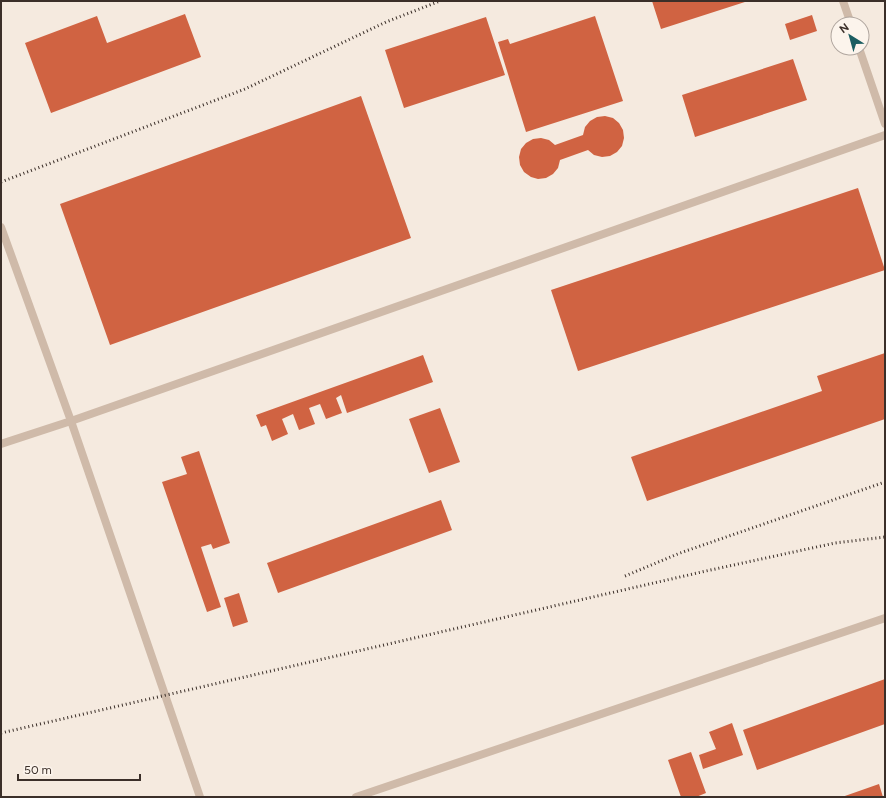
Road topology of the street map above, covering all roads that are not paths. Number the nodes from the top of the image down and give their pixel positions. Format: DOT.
graph roads {
  1 [pos="843,1"];
  2 [pos="848,16"];
  3 [pos="862,56"];
  4 [pos="885,124"];
  5 [pos="885,135"];
  6 [pos="1,227"];
  7 [pos="71,421"];
  8 [pos="1,444"];
  9 [pos="885,618"];
  10 [pos="200,797"];
  11 [pos="356,797"];
  1 -- 2 [label="lane"];
  3 -- 4 [label="lane"];
  5 -- 7 [label="lane"];
  6 -- 7 [label="lane"];
  7 -- 8 [label="lane"];
  7 -- 10 [label="lane"];
  9 -- 11 [label="lane"];
}
